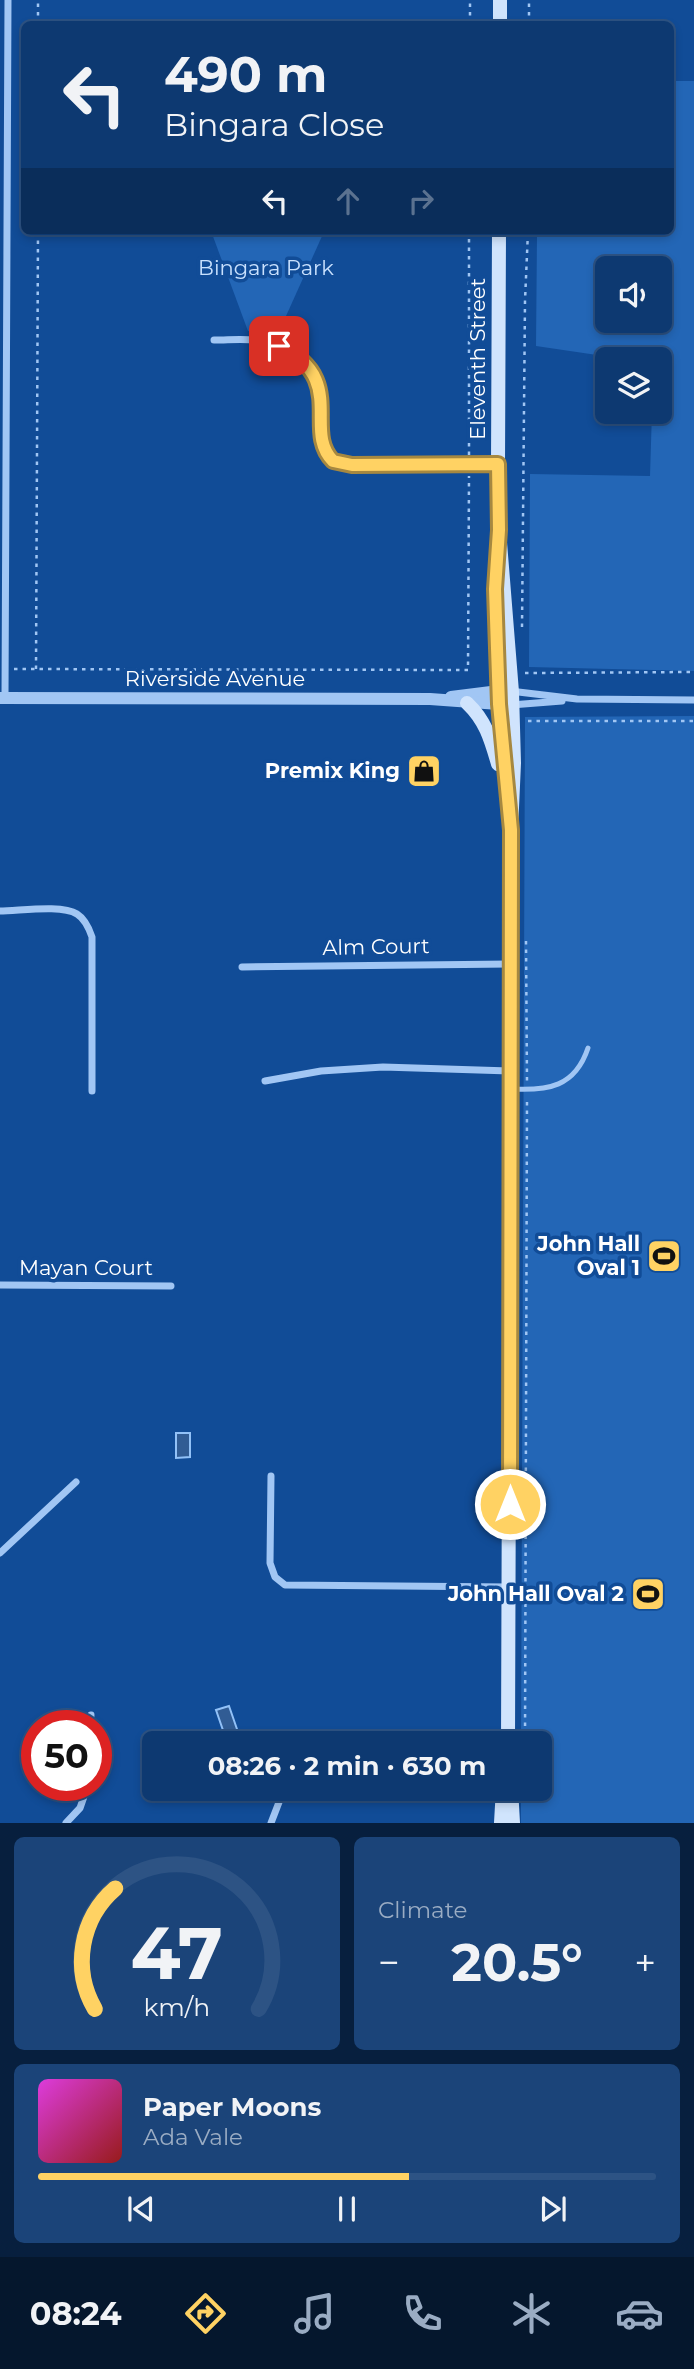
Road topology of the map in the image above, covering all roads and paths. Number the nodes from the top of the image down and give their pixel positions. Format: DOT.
graph roads {
  1 [pos="8,0"];
  2 [pos="38,0"];
  3 [pos="470,0"];
  4 [pos="500,0"];
  5 [pos="529,0"];
  6 [pos="38,21"];
  7 [pos="470,21"];
  8 [pos="500,21"];
  9 [pos="529,21"];
  10 [pos="37,235"];
  11 [pos="470,235"];
  12 [pos="499,235"];
  13 [pos="528,235"];
  14 [pos="214,340"];
  15 [pos="3,414"];
  16 [pos="498,464"];
  17 [pos="469,465"];
  18 [pos="522,628"];
  19 [pos="36,668"];
  20 [pos="5,669"];
  21 [pos="694,672"];
  22 [pos="3,698"];
  23 [pos="512,698"];
  24 [pos="430,699"];
  25 [pos="577,699"];
  26 [pos="694,700"];
  27 [pos="467,703"];
  28 [pos="694,721"];
  29 [pos="508,796"];
  30 [pos="511,830"];
  31 [pos="0,912"];
  32 [pos="526,940"];
  33 [pos="511,964"];
  34 [pos="242,967"];
  35 [pos="588,1048"];
  36 [pos="510,1071"];
  37 [pos="265,1081"];
  38 [pos="511,1089"];
  39 [pos="527,1090"];
  40 [pos="92,1091"];
  41 [pos="0,1285"];
  42 [pos="171,1286"];
  43 [pos="271,1476"];
  44 [pos="76,1482"];
  45 [pos="0,1553"];
  46 [pos="510,1587"];
  47 [pos="508,1731"];
  48 [pos="525,1731"];
  49 [pos="82,1801"];
  50 [pos="279,1801"];
  51 [pos="502,1801"];
  52 [pos="512,1801"];
  53 [pos="66,1823"];
  54 [pos="271,1823"];
  55 [pos="501,1823"];
  56 [pos="513,1823"];
  1 -- 15 [label="street"];
  2 -- 6 [label="path"];
  3 -- 7 [label="path"];
  4 -- 8 [label="main road"];
  5 -- 9 [label="path"];
  10 -- 19 [label="path"];
  11 -- 17 [label="path"];
  12 -- 16 [label="main road, Eleventh Street"];
  13 -- 18 [label="path"];
  14 -- 17 [label="street"];
  15 -- 20 [label="street"];
  16 -- 17 [label="street"];
  16 -- 23 [label="main road, Eleventh Street"];
  17 -- 19 [label="path"];
  19 -- 20 [label="path"];
  20 -- 22 [label="street"];
  21 -- 23 [label="path"];
  22 -- 24 [label="street, Riverside Avenue"];
  23 -- 24 [label="street, Riverside Avenue"];
  23 -- 25 [label="street, Riverside Avenue"];
  23 -- 25 [label="street, Riverside Avenue"];
  23 -- 27 [label="street, Riverside Avenue"];
  23 -- 28 [label="path"];
  23 -- 29 [label="main road, Eleventh Street"];
  23 -- 30 [label="main road, Eleventh Street"];
  24 -- 27 [label="street, Riverside Avenue"];
  25 -- 26 [label="street, Riverside Avenue"];
  27 -- 29 [label="main road"];
  29 -- 30 [label="main road, Eleventh Street"];
  30 -- 33 [label="main road, Eleventh Street"];
  31 -- 40 [label="street"];
  32 -- 39 [label="path"];
  33 -- 34 [label="street, Alm Court"];
  33 -- 36 [label="main road, Eleventh Street"];
  35 -- 39 [label="lane"];
  36 -- 37 [label="street"];
  36 -- 38 [label="main road, Eleventh Street"];
  38 -- 39 [label="lane"];
  38 -- 46 [label="main road, Eleventh Street"];
  39 -- 48 [label="path"];
  41 -- 42 [label="street, Mayan Court"];
  43 -- 46 [label="street"];
  44 -- 45 [label="street"];
  46 -- 47 [label="main road, Eleventh Street"];
  49 -- 53 [label="street"];
  50 -- 54 [label="street"];
  51 -- 55 [label="main road"];
  52 -- 56 [label="main road"];
}
